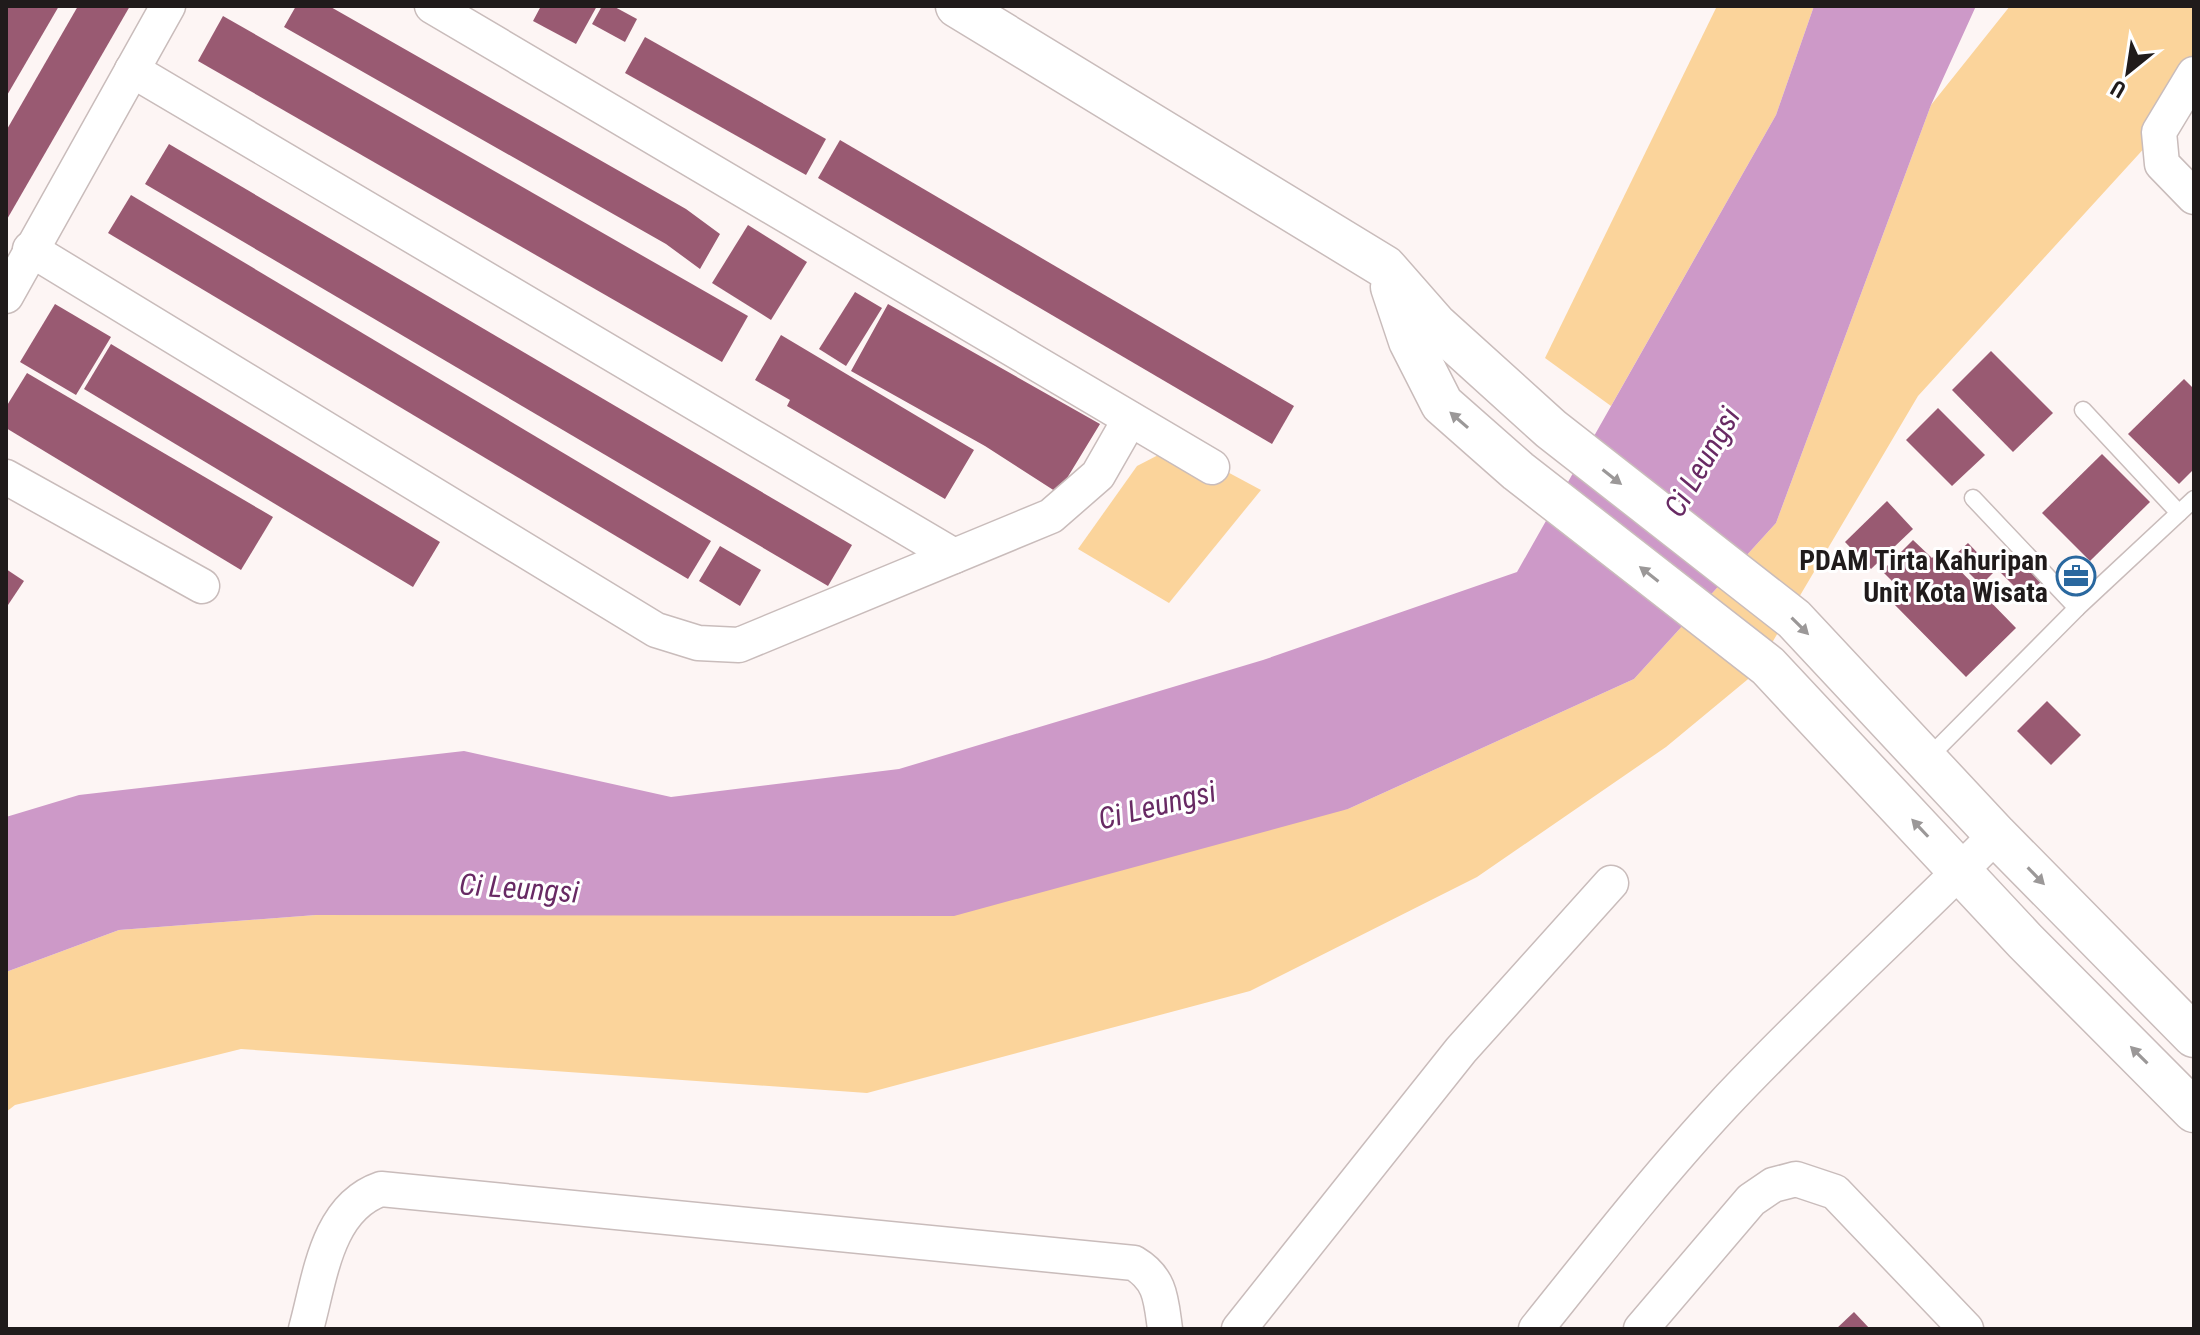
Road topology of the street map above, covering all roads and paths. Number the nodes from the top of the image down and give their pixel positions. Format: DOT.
graph roads {
  1 [pos="168,6"];
  2 [pos="432,6"];
  3 [pos="957,6"];
  4 [pos="132,70"];
  5 [pos="2194,74"];
  6 [pos="2194,197"];
  7 [pos="30,249"];
  8 [pos="1385,267"];
  9 [pos="6,296"];
  10 [pos="2083,410"];
  11 [pos="1130,419"];
  12 [pos="1212,467"];
  13 [pos="6,477"];
  14 [pos="1973,498"];
  15 [pos="2194,499"];
  16 [pos="2179,513"];
  17 [pos="954,556"];
  18 [pos="202,586"];
  19 [pos="2077,608"];
  20 [pos="1926,760"];
  21 [pos="1996,835"];
  22 [pos="1960,871"];
  23 [pos="1611,883"];
  24 [pos="2194,1036"];
  25 [pos="2194,1111"];
  26 [pos="306,1329"];
  27 [pos="1165,1329"];
  28 [pos="1239,1329"];
  29 [pos="1536,1329"];
  30 [pos="1641,1329"];
  31 [pos="1966,1329"];
  1 -- 4 [label="street"];
  2 -- 11 [label="street"];
  3 -- 8 [label="street"];
  4 -- 7 [label="street"];
  4 -- 17 [label="street"];
  5 -- 6 [label="street"];
  7 -- 9 [label="street"];
  7 -- 17 [label="street"];
  8 -- 20 [label="street, one-way"];
  22 -- 8 [label="street, one-way"];
  10 -- 16 [label="lane"];
  11 -- 12 [label="street"];
  11 -- 17 [label="street"];
  13 -- 18 [label="street"];
  14 -- 19 [label="lane"];
  15 -- 16 [label="lane"];
  16 -- 19 [label="lane"];
  19 -- 20 [label="lane"];
  20 -- 21 [label="street"];
  21 -- 22 [label="street"];
  21 -- 24 [label="street, one-way"];
  25 -- 22 [label="street, one-way"];
  22 -- 29 [label="street"];
  23 -- 28 [label="street"];
  26 -- 27 [label="street"];
  30 -- 31 [label="street"];
}
